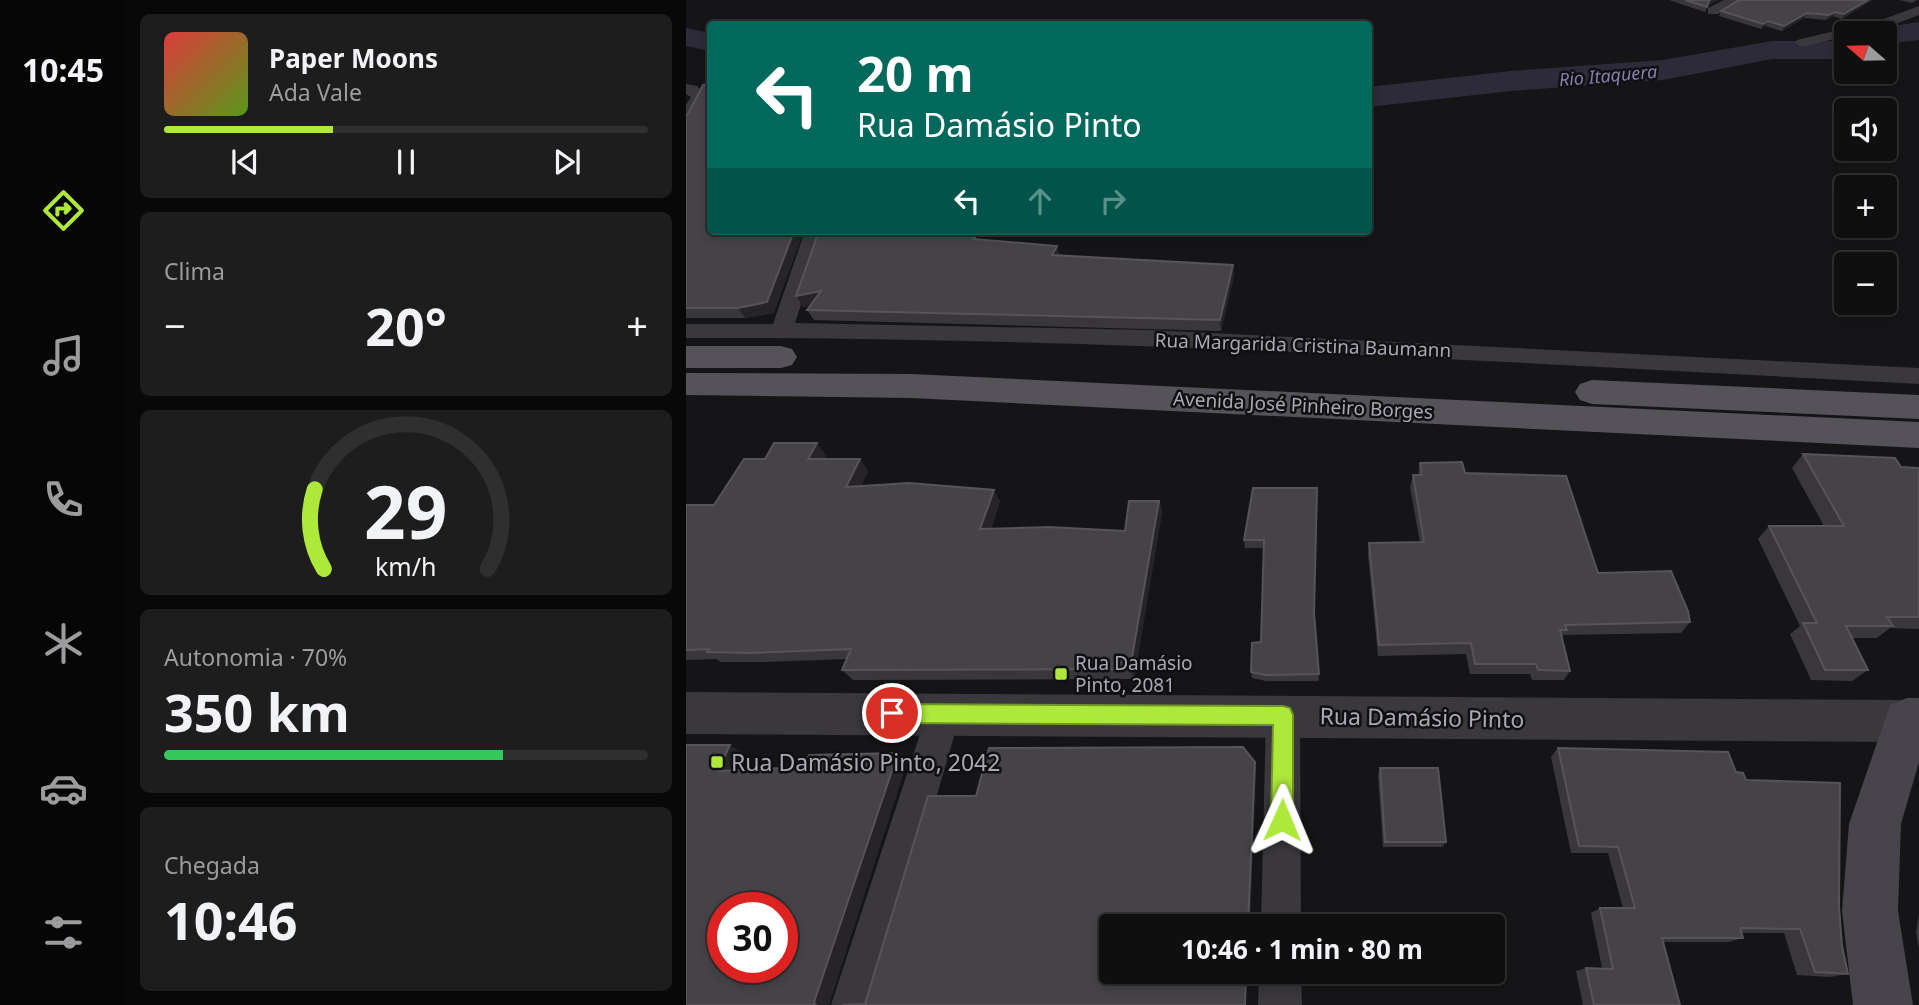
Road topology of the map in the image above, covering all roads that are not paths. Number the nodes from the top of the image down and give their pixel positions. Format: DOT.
graph roads {
  1 [pos="1734,0"];
  2 [pos="1919,10"];
  3 [pos="1713,11"];
  4 [pos="1802,43"];
  5 [pos="686,89"];
  6 [pos="686,119"];
  7 [pos="815,235"];
  8 [pos="782,330"];
  9 [pos="686,331"];
  10 [pos="686,357"];
  11 [pos="1919,376"];
  12 [pos="686,384"];
  13 [pos="1919,407"];
  14 [pos="1919,435"];
  15 [pos="686,713"];
  16 [pos="944,713"];
  17 [pos="1283,715"];
  18 [pos="1913,721"];
  19 [pos="1281,914"];
  20 [pos="1280,984"];
  21 [pos="853,1005"];
  22 [pos="1280,1005"];
  23 [pos="1883,1005"];
  1 -- 3 [label="street"];
  2 -- 4 [label="street"];
  5 -- 6 [label="street"];
  7 -- 8 [label="street"];
  8 -- 9 [label="street, Rua Margarida Cristina Baumann"];
  8 -- 11 [label="street, Rua Margarida Cristina Baumann"];
  10 -- 13 [label="main road, Avenida José Pinheiro Borges"];
  12 -- 14 [label="main road, Avenida José Pinheiro Borges"];
  15 -- 16 [label="street, Rua Damásio Pinto"];
  16 -- 17 [label="street, Rua Damásio Pinto"];
  16 -- 21 [label="street"];
  17 -- 18 [label="street, Rua Damásio Pinto"];
  17 -- 19 [label="street"];
  18 -- 23 [label="main road"];
  20 -- 22 [label="street"];
}
